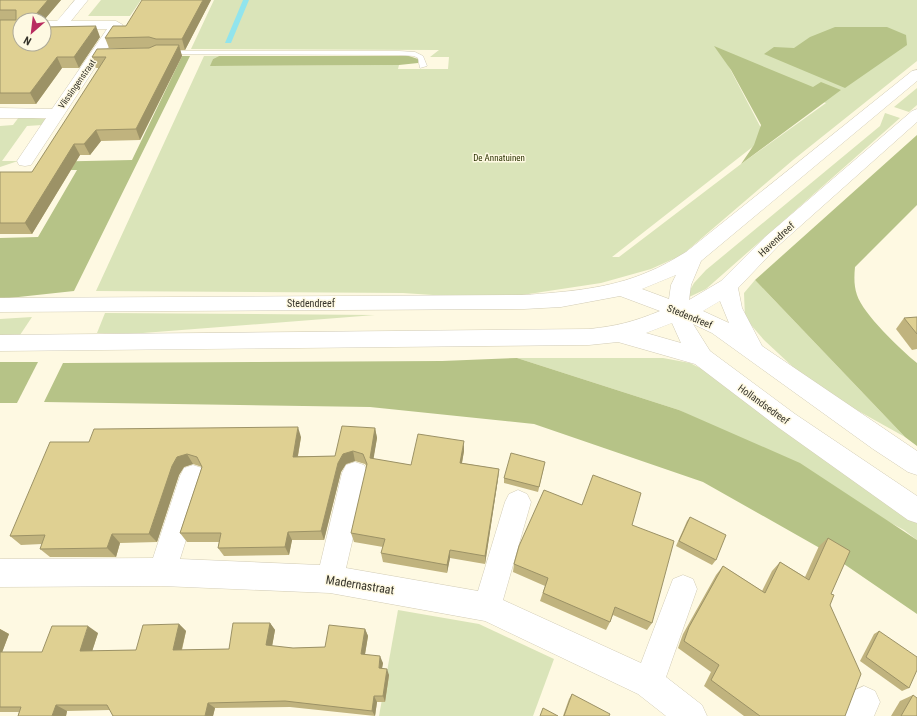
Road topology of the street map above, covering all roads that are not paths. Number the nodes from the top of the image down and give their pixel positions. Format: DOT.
graph roads {
  1 [pos="82,0"];
  2 [pos="52,25"];
  3 [pos="61,25"];
  4 [pos="160,53"];
  5 [pos="98,54"];
  6 [pos="113,54"];
  7 [pos="423,66"];
  8 [pos="917,74"];
  9 [pos="0,113"];
  10 [pos="55,114"];
  11 [pos="917,114"];
  12 [pos="25,161"];
  13 [pos="693,257"];
  14 [pos="728,286"];
  15 [pos="621,289"];
  16 [pos="0,304"];
  17 [pos="681,312"];
  18 [pos="618,334"];
  19 [pos="8,343"];
  20 [pos="755,351"];
  21 [pos="702,357"];
  22 [pos="917,464"];
  23 [pos="355,473"];
  24 [pos="193,476"];
  25 [pos="518,502"];
  26 [pos="917,511"];
  27 [pos="162,572"];
  28 [pos="0,573"];
  29 [pos="330,579"];
  30 [pos="683,589"];
  31 [pos="487,607"];
  32 [pos="649,683"];
  33 [pos="691,716"];
  1 -- 3 [label="main road"];
  2 -- 3 [label="main road, Vlissingenstraat"];
  3 -- 5 [label="main road, Vlissingenstraat"];
  4 -- 7 [label="lane"];
  5 -- 6 [label="main road, Vlissingenstraat"];
  5 -- 10 [label="main road, Vlissingenstraat"];
  8 -- 13 [label="main road"];
  9 -- 10 [label="main road, Vlissingenstraat"];
  10 -- 12 [label="main road, Vlissingenstraat"];
  11 -- 14 [label="main road, Havendreef"];
  13 -- 15 [label="main road, Stedendreef"];
  13 -- 17 [label="main road, Hollandsedreef"];
  14 -- 17 [label="main road, Havendreef"];
  14 -- 20 [label="main road"];
  15 -- 16 [label="main road, Stedendreef"];
  15 -- 17 [label="main road, Stedendreef"];
  17 -- 18 [label="main road, Havendreef"];
  17 -- 20 [label="main road, Stedendreef"];
  17 -- 21 [label="main road, Hollandsedreef"];
  18 -- 19 [label="main road"];
  18 -- 21 [label="main road"];
  20 -- 22 [label="main road"];
  21 -- 26 [label="main road, Hollandsedreef"];
  23 -- 29 [label="main road"];
  24 -- 27 [label="main road"];
  25 -- 31 [label="main road"];
  27 -- 28 [label="main road, Madernastraat"];
  27 -- 29 [label="main road, Madernastraat"];
  29 -- 31 [label="main road, Madernastraat"];
  30 -- 32 [label="main road"];
  31 -- 32 [label="main road, Madernastraat"];
  32 -- 33 [label="main road, Madernastraat"];
}
